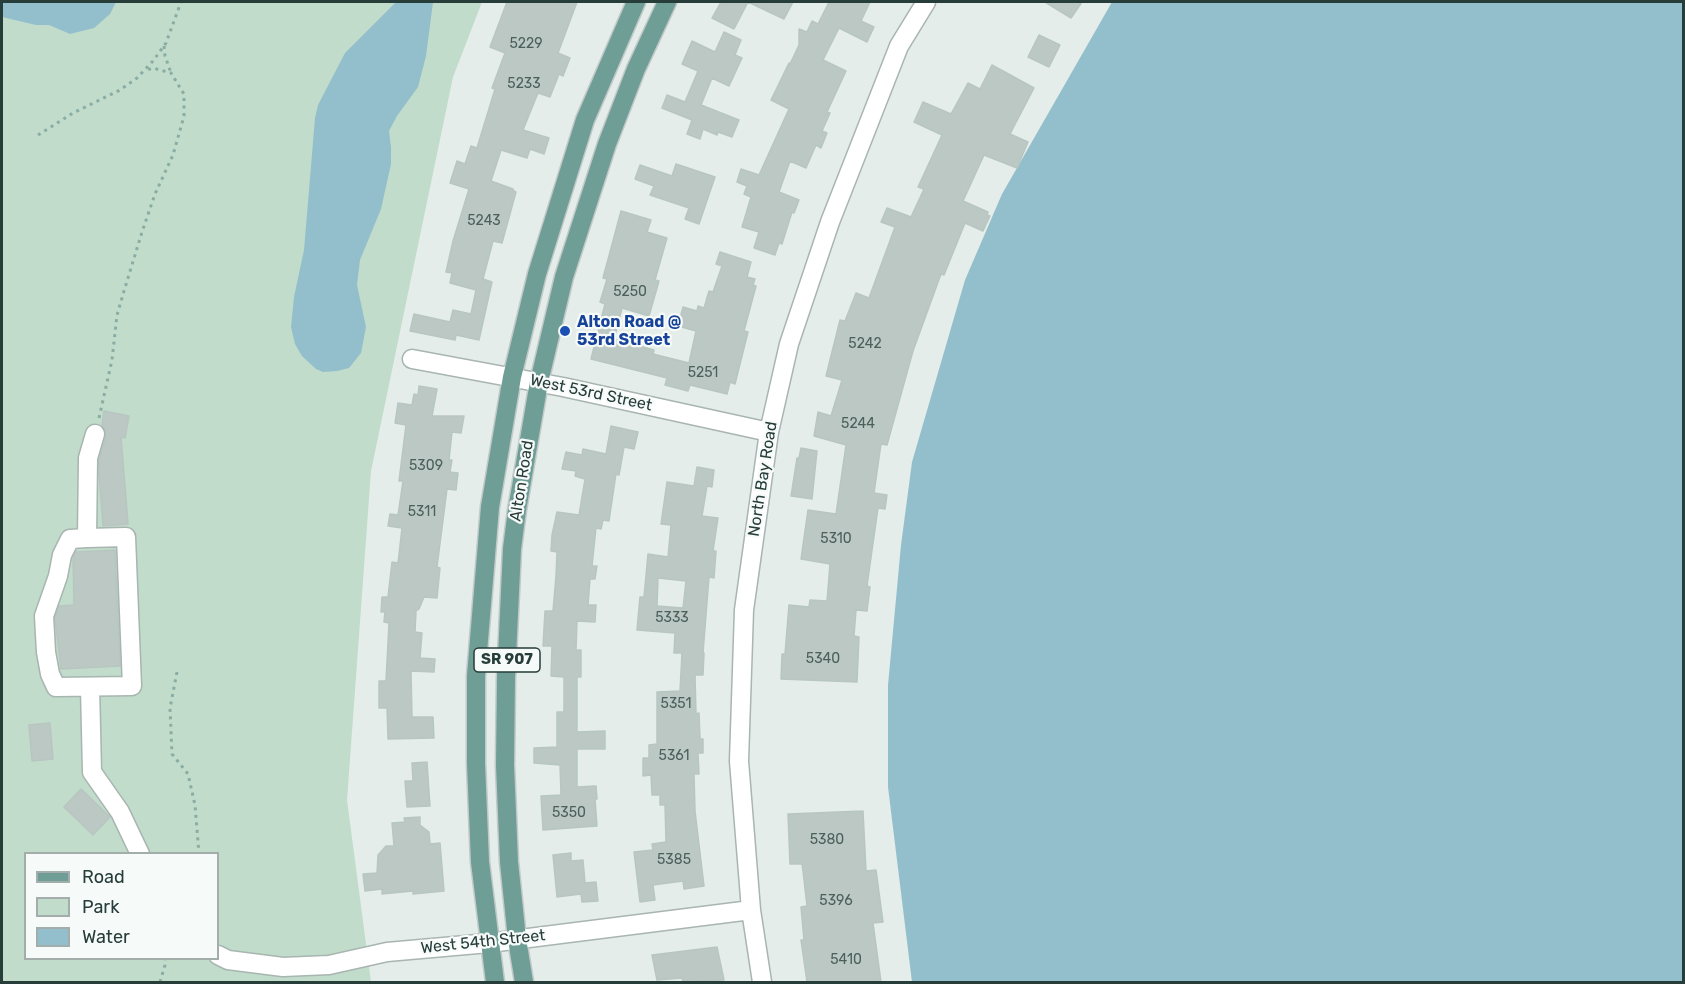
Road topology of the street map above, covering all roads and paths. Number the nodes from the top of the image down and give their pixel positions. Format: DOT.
graph roads {
  1 [pos="181,2"];
  2 [pos="636,2"];
  3 [pos="667,2"];
  4 [pos="926,2"];
  5 [pos="164,45"];
  6 [pos="144,70"];
  7 [pos="171,73"];
  8 [pos="38,135"];
  9 [pos="412,359"];
  10 [pos="512,377"];
  11 [pos="539,382"];
  12 [pos="770,432"];
  13 [pos="95,434"];
  14 [pos="87,537"];
  15 [pos="177,672"];
  16 [pos="90,687"];
  17 [pos="139,852"];
  18 [pos="198,852"];
  19 [pos="751,910"];
  20 [pos="517,939"];
  21 [pos="489,943"];
  22 [pos="219,956"];
  23 [pos="165,960"];
  24 [pos="160,982"];
  25 [pos="495,982"];
  26 [pos="524,982"];
  27 [pos="762,982"];
  1 -- 5 [label="path"];
  2 -- 10 [label="main road, Alton Road / SR 907"];
  3 -- 11 [label="main road, Alton Road / SR 907"];
  4 -- 12 [label="street, North Bay Road"];
  5 -- 6 [label="path"];
  5 -- 7 [label="path"];
  6 -- 7 [label="path"];
  6 -- 8 [label="path"];
  7 -- 13 [label="path"];
  9 -- 10 [label="street, West 53rd Street"];
  10 -- 11 [label="street, West 53rd Street"];
  10 -- 21 [label="main road, Alton Road / SR 907"];
  11 -- 12 [label="street, West 53rd Street"];
  11 -- 20 [label="main road, Alton Road / SR 907"];
  12 -- 19 [label="street, North Bay Road"];
  13 -- 14 [label="street"];
  14 -- 16 [label="street"];
  14 -- 16 [label="street"];
  15 -- 18 [label="path"];
  16 -- 17 [label="street"];
  19 -- 20 [label="street, West 54th Street"];
  19 -- 27 [label="street, North Bay Road"];
  20 -- 21 [label="street, West 54th Street"];
  20 -- 26 [label="main road, Alton Road / SR 907"];
  21 -- 22 [label="street, West 54th Street"];
  21 -- 25 [label="main road, Alton Road / SR 907"];
  23 -- 24 [label="path"];
}
